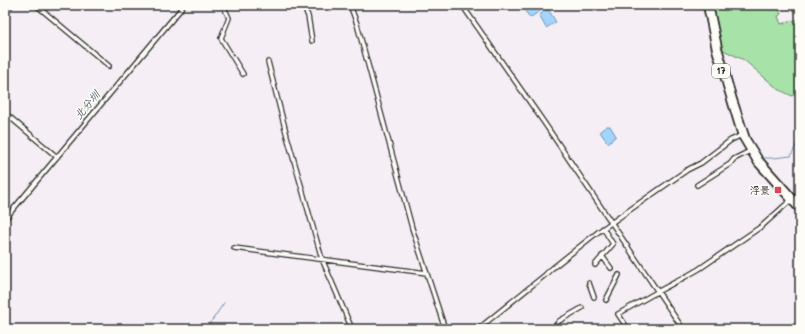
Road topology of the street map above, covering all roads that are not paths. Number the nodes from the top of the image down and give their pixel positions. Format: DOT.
graph roads {
  1 [pos="8,5"];
  2 [pos="12,5"];
  3 [pos="36,5"];
  4 [pos="183,5"];
  5 [pos="223,5"];
  6 [pos="303,5"];
  7 [pos="350,5"];
  8 [pos="462,5"];
  9 [pos="706,5"];
  10 [pos="710,5"];
  11 [pos="312,41"];
  12 [pos="268,62"];
  13 [pos="110,66"];
  14 [pos="244,74"];
  15 [pos="5,113"];
  16 [pos="743,135"];
  17 [pos="750,151"];
  18 [pos="55,156"];
  19 [pos="697,185"];
  20 [pos="792,199"];
  21 [pos="800,205"];
  22 [pos="800,210"];
  23 [pos="5,219"];
  24 [pos="611,222"];
  25 [pos="603,228"];
  26 [pos="234,248"];
  27 [pos="602,256"];
  28 [pos="322,259"];
  29 [pos="596,265"];
  30 [pos="611,268"];
  31 [pos="427,273"];
  32 [pos="619,274"];
  33 [pos="589,282"];
  34 [pos="657,292"];
  35 [pos="594,297"];
  36 [pos="606,300"];
  37 [pos="582,308"];
  38 [pos="556,325"];
  39 [pos="352,329"];
  40 [pos="445,329"];
  41 [pos="478,329"];
  42 [pos="628,329"];
  43 [pos="683,329"];
  1 -- 2 [label="street"];
  3 -- 13 [label="street"];
  4 -- 18 [label="street"];
  5 -- 14 [label="street"];
  6 -- 11 [label="street"];
  7 -- 31 [label="street"];
  8 -- 24 [label="street"];
  9 -- 16 [label="main road, 17"];
  10 -- 16 [label="main road, 17"];
  12 -- 28 [label="street"];
  15 -- 18 [label="street"];
  16 -- 17 [label="main road, 17"];
  16 -- 20 [label="main road, 17"];
  16 -- 24 [label="street"];
  17 -- 19 [label="street"];
  17 -- 20 [label="main road, 17"];
  18 -- 23 [label="street"];
  20 -- 21 [label="main road, 17"];
  20 -- 22 [label="main road, 17"];
  20 -- 34 [label="street"];
  24 -- 25 [label="street"];
  24 -- 34 [label="street"];
  25 -- 27 [label="street"];
  25 -- 41 [label="street"];
  26 -- 28 [label="street"];
  27 -- 29 [label="street"];
  27 -- 30 [label="street"];
  28 -- 31 [label="street"];
  28 -- 39 [label="street"];
  31 -- 40 [label="street"];
  32 -- 36 [label="street"];
  33 -- 35 [label="street"];
  34 -- 42 [label="street"];
  34 -- 43 [label="street"];
  37 -- 38 [label="street"];
}
